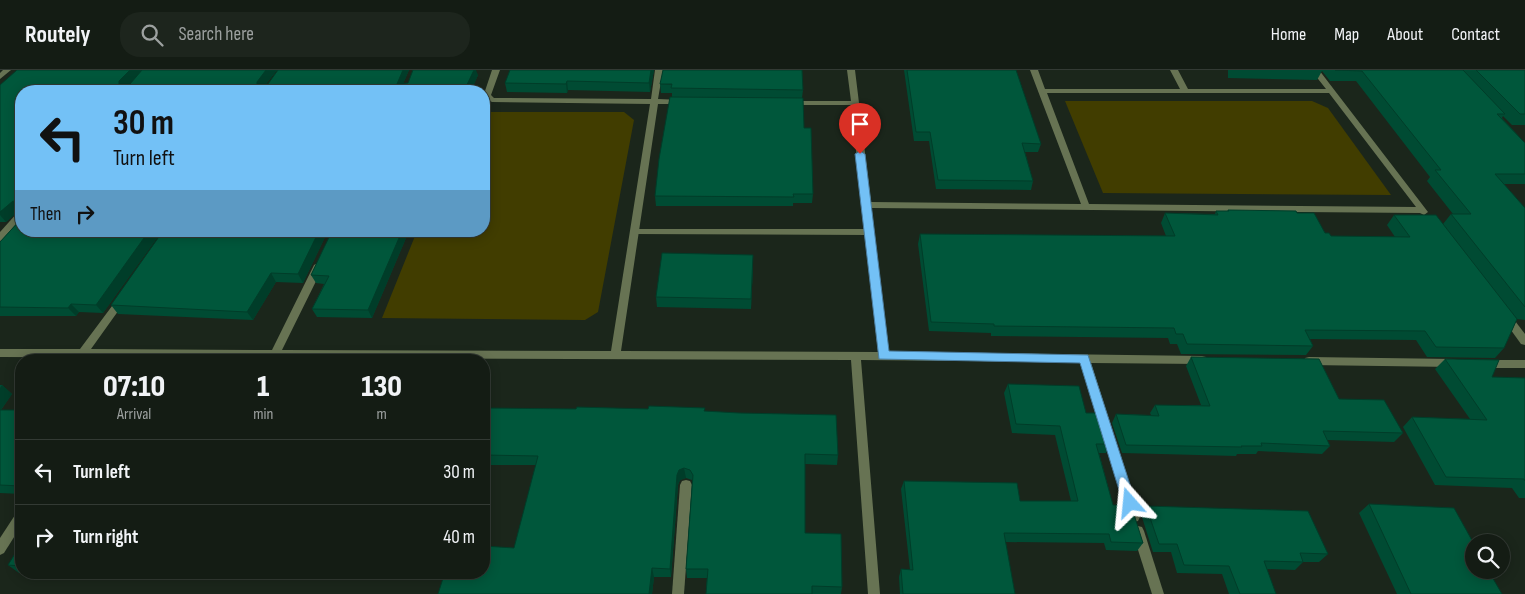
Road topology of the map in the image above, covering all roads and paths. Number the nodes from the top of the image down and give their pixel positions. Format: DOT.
graph roads {
  1 [pos="7,70"];
  2 [pos="496,70"];
  3 [pos="659,70"];
  4 [pos="851,70"];
  5 [pos="1034,70"];
  6 [pos="1174,70"];
  7 [pos="1315,70"];
  8 [pos="0,77"];
  9 [pos="490,87"];
  10 [pos="1042,91"];
  11 [pos="1185,91"];
  12 [pos="1331,91"];
  13 [pos="490,98"];
  14 [pos="654,102"];
  15 [pos="692,102"];
  16 [pos="778,103"];
  17 [pos="854,103"];
  18 [pos="866,205"];
  19 [pos="1086,207"];
  20 [pos="1422,210"];
  21 [pos="1428,217"];
  22 [pos="15,221"];
  23 [pos="634,232"];
  24 [pos="869,232"];
  25 [pos="0,238"];
  26 [pos="322,258"];
  27 [pos="129,288"];
  28 [pos="1501,310"];
  29 [pos="1525,341"];
  30 [pos="0,353"];
  31 [pos="83,353"];
  32 [pos="93,354"];
  33 [pos="275,354"];
  34 [pos="490,355"];
  35 [pos="615,355"];
  36 [pos="856,356"];
  37 [pos="884,356"];
  38 [pos="1084,358"];
  39 [pos="1211,360"];
  40 [pos="1300,361"];
  41 [pos="1525,364"];
  42 [pos="686,485"];
  43 [pos="15,525"];
  44 [pos="0,549"];
  45 [pos="678,594"];
  46 [pos="874,594"];
  47 [pos="1158,594"];
  1 -- 8 [label="street"];
  2 -- 9 [label="street"];
  3 -- 14 [label="street"];
  4 -- 17 [label="street"];
  5 -- 10 [label="street"];
  6 -- 11 [label="street"];
  7 -- 12 [label="street"];
  10 -- 11 [label="street"];
  10 -- 19 [label="street"];
  11 -- 12 [label="street"];
  12 -- 20 [label="street"];
  13 -- 14 [label="street"];
  14 -- 15 [label="street"];
  14 -- 23 [label="street"];
  16 -- 17 [label="street"];
  17 -- 18 [label="street"];
  18 -- 19 [label="street"];
  18 -- 24 [label="street"];
  19 -- 20 [label="street"];
  20 -- 21 [label="street"];
  22 -- 25 [label="street"];
  23 -- 24 [label="street"];
  23 -- 35 [label="street"];
  24 -- 37 [label="street"];
  26 -- 33 [label="street"];
  27 -- 31 [label="street"];
  28 -- 29 [label="street"];
  30 -- 31 [label="street"];
  31 -- 32 [label="street"];
  34 -- 35 [label="street"];
  35 -- 36 [label="street"];
  36 -- 37 [label="street"];
  36 -- 46 [label="street"];
  37 -- 38 [label="street"];
  38 -- 39 [label="street"];
  38 -- 47 [label="street"];
  40 -- 41 [label="street"];
  42 -- 45 [label="street"];
  43 -- 44 [label="street"];
}
